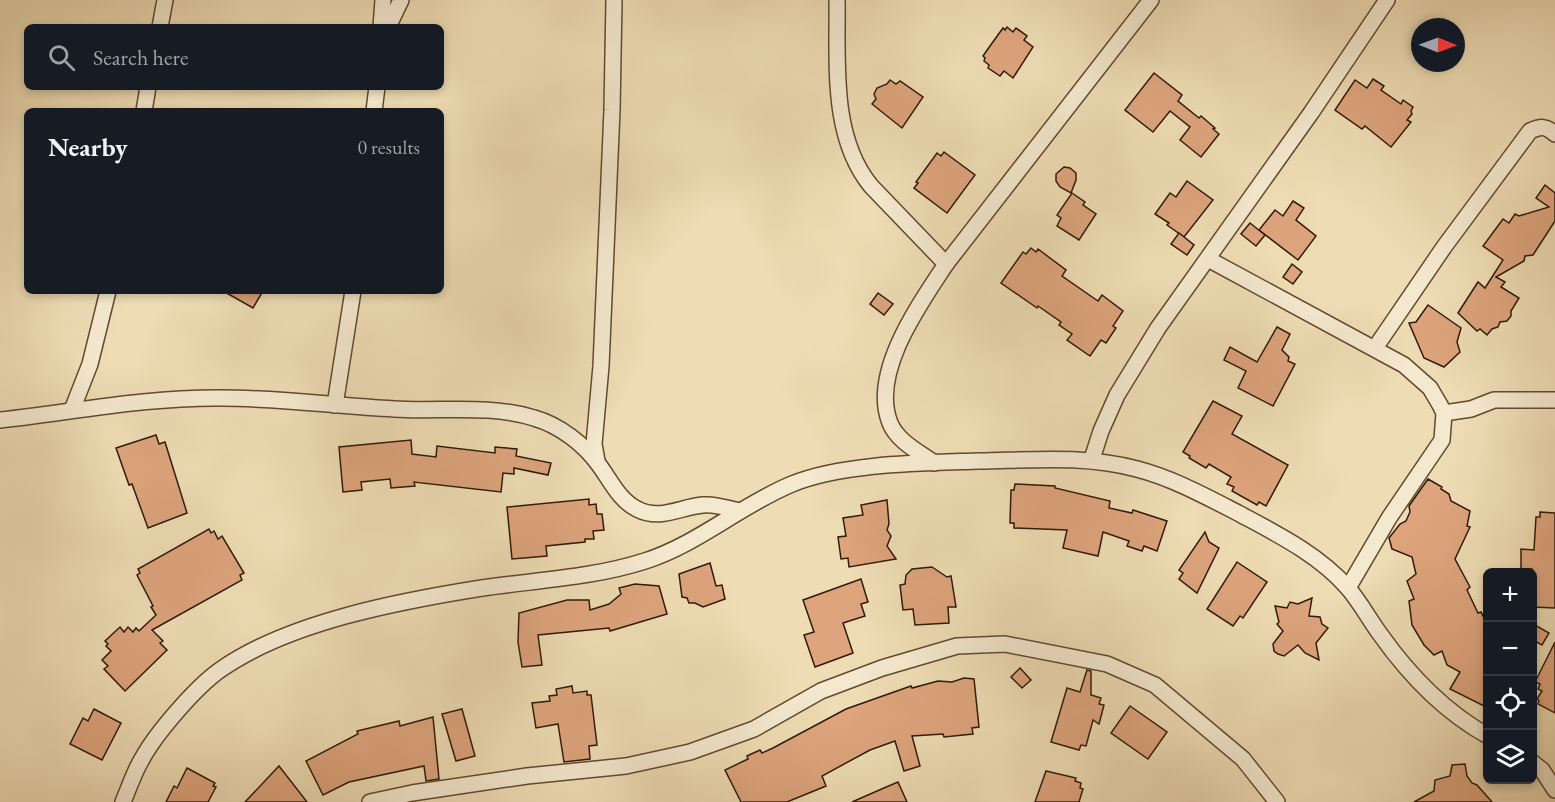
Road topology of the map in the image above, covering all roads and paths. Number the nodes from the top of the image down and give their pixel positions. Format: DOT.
graph roads {
  1 [pos="165,0"];
  2 [pos="383,0"];
  3 [pos="401,0"];
  4 [pos="614,0"];
  5 [pos="837,0"];
  6 [pos="1151,0"];
  7 [pos="1387,0"];
  8 [pos="161,24"];
  9 [pos="381,24"];
  10 [pos="389,24"];
  11 [pos="148,90"];
  12 [pos="377,90"];
  13 [pos="144,108"];
  14 [pos="374,108"];
  15 [pos="1555,134"];
  16 [pos="1208,259"];
  17 [pos="946,264"];
  18 [pos="107,294"];
  19 [pos="353,294"];
  20 [pos="1375,348"];
  21 [pos="1555,400"];
  22 [pos="335,405"];
  23 [pos="72,410"];
  24 [pos="1444,413"];
  25 [pos="0,420"];
  26 [pos="1092,459"];
  27 [pos="598,463"];
  28 [pos="934,463"];
  29 [pos="739,511"];
  30 [pos="1348,588"];
  31 [pos="1483,733"];
  32 [pos="1537,766"];
  33 [pos="1555,790"];
  34 [pos="123,802"];
  35 [pos="370,802"];
  36 [pos="1277,802"];
  1 -- 8 [label="street"];
  2 -- 9 [label="street"];
  3 -- 10 [label="street"];
  4 -- 27 [label="street"];
  5 -- 17 [label="street"];
  6 -- 17 [label="street"];
  7 -- 16 [label="street"];
  11 -- 13 [label="street"];
  12 -- 14 [label="street"];
  15 -- 20 [label="street"];
  16 -- 20 [label="street"];
  16 -- 26 [label="street"];
  17 -- 28 [label="street"];
  18 -- 23 [label="street"];
  19 -- 22 [label="street"];
  20 -- 24 [label="street"];
  21 -- 24 [label="street"];
  22 -- 23 [label="street"];
  22 -- 27 [label="street"];
  23 -- 25 [label="street"];
  24 -- 30 [label="street"];
  26 -- 28 [label="street"];
  26 -- 30 [label="street"];
  27 -- 29 [label="street"];
  28 -- 29 [label="street"];
  29 -- 34 [label="street"];
  30 -- 31 [label="street"];
  32 -- 33 [label="street"];
  35 -- 36 [label="street"];
}
